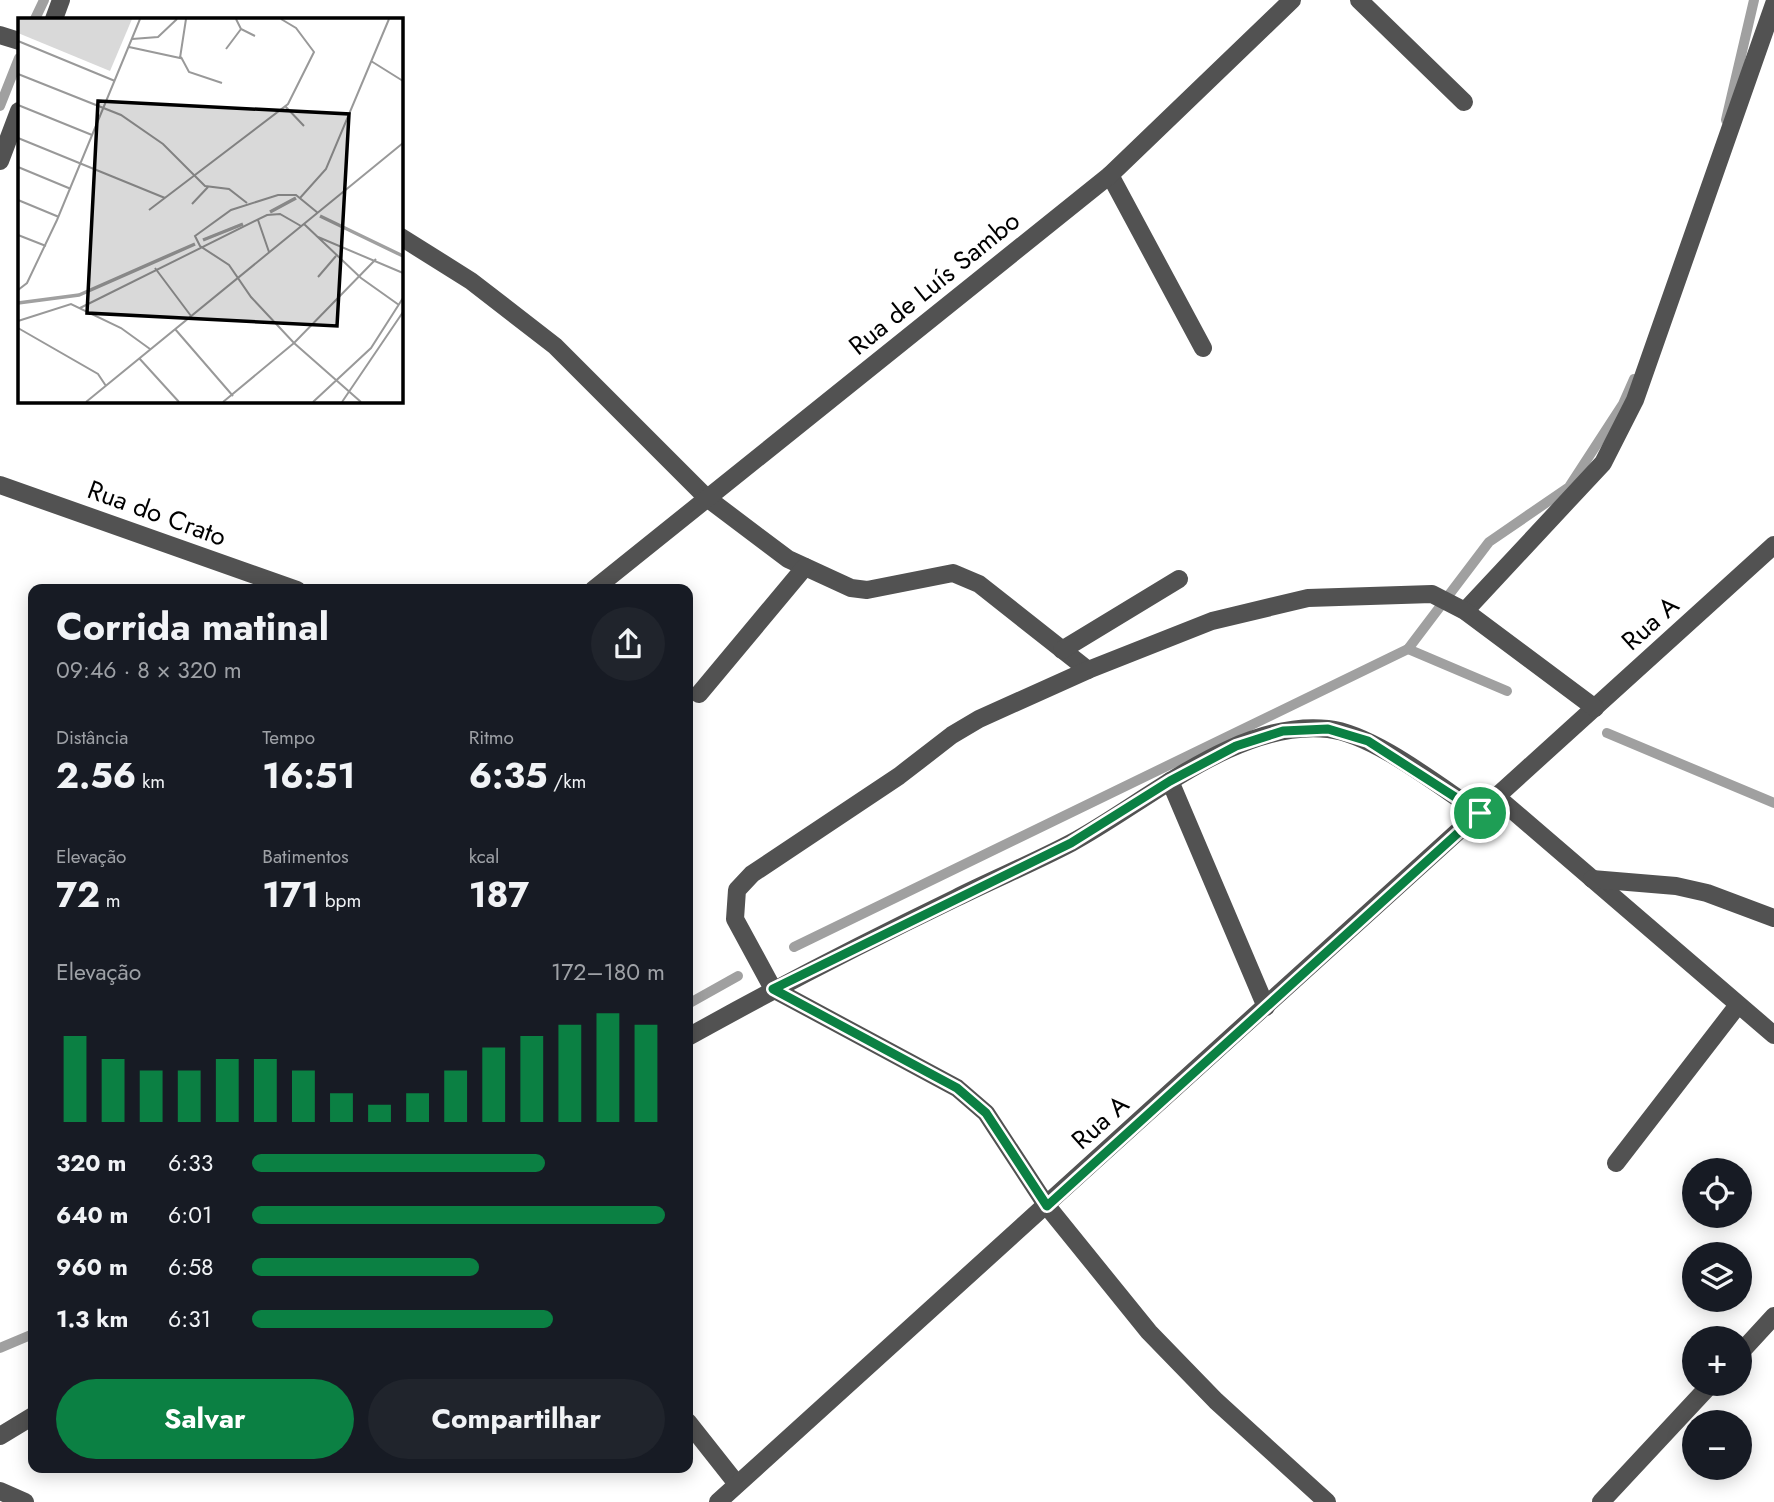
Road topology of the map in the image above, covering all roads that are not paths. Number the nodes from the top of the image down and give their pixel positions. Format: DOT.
graph roads {
  1 [pos="61,0"];
  2 [pos="1292,0"];
  3 [pos="1359,0"];
  4 [pos="1774,4"];
  5 [pos="54,18"];
  6 [pos="0,35"];
  7 [pos="18,41"];
  8 [pos="1464,102"];
  9 [pos="18,114"];
  10 [pos="0,161"];
  11 [pos="1110,175"];
  12 [pos="402,238"];
  13 [pos="1203,348"];
  14 [pos="0,485"];
  15 [pos="707,498"];
  16 [pos="1774,545"];
  17 [pos="805,567"];
  18 [pos="1179,579"];
  19 [pos="280,584"];
  20 [pos="600,584"];
  21 [pos="1465,611"];
  22 [pos="1062,650"];
  23 [pos="1088,670"];
  24 [pos="699,694"];
  25 [pos="1595,708"];
  26 [pos="1170,781"];
  27 [pos="1497,797"];
  28 [pos="1480,813"];
  29 [pos="1592,879"];
  30 [pos="1774,918"];
  31 [pos="773,989"];
  32 [pos="1738,1005"];
  33 [pos="1266,1007"];
  34 [pos="693,1034"];
  35 [pos="1774,1035"];
  36 [pos="1616,1163"];
  37 [pos="1047,1206"];
  38 [pos="1774,1316"];
  39 [pos="1752,1340"];
  40 [pos="1700,1396"];
  41 [pos="28,1419"];
  42 [pos="693,1428"];
  43 [pos="0,1436"];
  44 [pos="737,1484"];
  45 [pos="0,1491"];
  46 [pos="25,1502"];
  47 [pos="718,1502"];
  48 [pos="1328,1502"];
  49 [pos="1601,1502"];
  1 -- 5 [label="street"];
  2 -- 11 [label="street, Rua de Luís Sambo"];
  3 -- 8 [label="street"];
  4 -- 21 [label="street"];
  6 -- 7 [label="street"];
  9 -- 10 [label="street"];
  11 -- 13 [label="street"];
  11 -- 15 [label="street, Rua de Luís Sambo"];
  12 -- 15 [label="street"];
  14 -- 19 [label="street, Rua do Crato"];
  15 -- 17 [label="street"];
  15 -- 20 [label="street, Rua de Luís Sambo"];
  16 -- 25 [label="street, Rua A"];
  17 -- 22 [label="street"];
  17 -- 24 [label="street"];
  18 -- 22 [label="street"];
  21 -- 23 [label="street"];
  21 -- 25 [label="street"];
  22 -- 23 [label="street"];
  23 -- 31 [label="street"];
  25 -- 27 [label="street, Rua A"];
  26 -- 28 [label="street"];
  26 -- 31 [label="street"];
  26 -- 33 [label="street"];
  27 -- 28 [label="street, Rua A"];
  27 -- 29 [label="street"];
  28 -- 33 [label="street, Rua A"];
  29 -- 30 [label="street"];
  29 -- 32 [label="street"];
  31 -- 34 [label="street"];
  31 -- 37 [label="street"];
  32 -- 35 [label="street"];
  32 -- 36 [label="street"];
  33 -- 37 [label="street, Rua A"];
  37 -- 44 [label="street, Rua A"];
  37 -- 48 [label="street"];
  38 -- 39 [label="street"];
  40 -- 49 [label="street"];
  41 -- 43 [label="street"];
  42 -- 44 [label="street"];
  44 -- 47 [label="street, Rua A"];
  45 -- 46 [label="street"];
}
